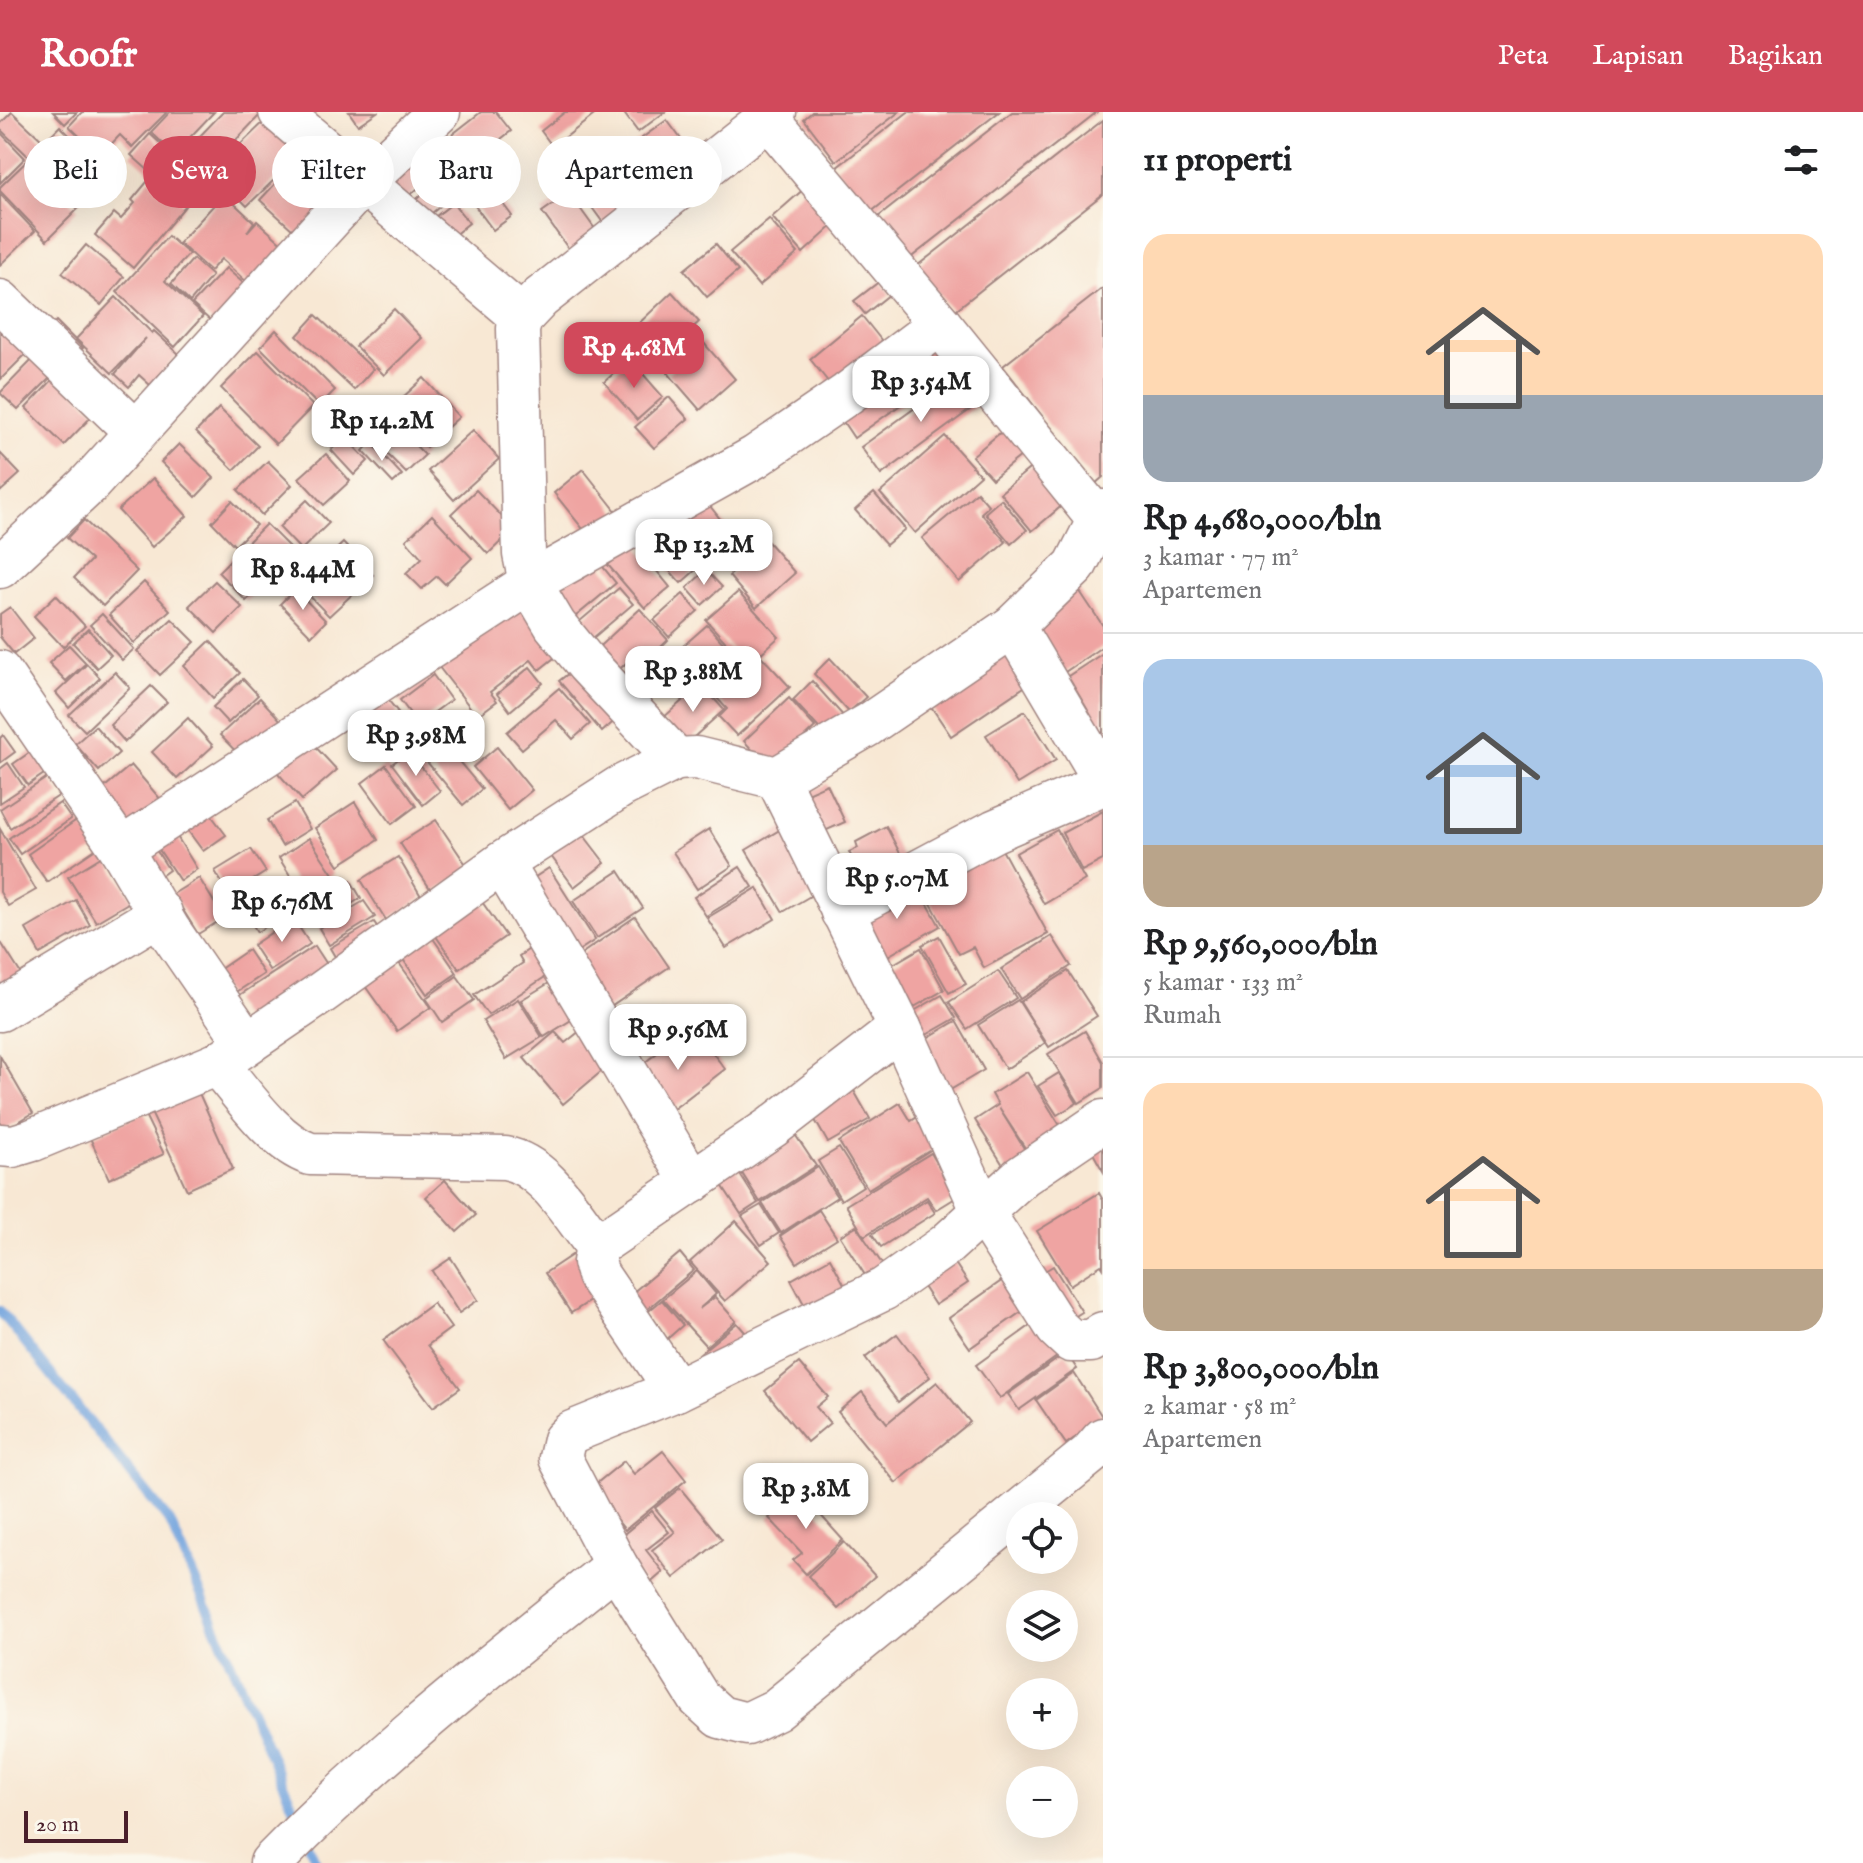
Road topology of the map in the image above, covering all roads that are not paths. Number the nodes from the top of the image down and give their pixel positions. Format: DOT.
graph roads {
  1 [pos="280,112"];
  2 [pos="439,112"];
  3 [pos="769,114"];
  4 [pos="308,136"];
  5 [pos="394,154"];
  6 [pos="340,208"];
  7 [pos="393,208"];
  8 [pos="0,301"];
  9 [pos="522,317"];
  10 [pos="940,324"];
  11 [pos="136,432"];
  12 [pos="1100,515"];
  13 [pos="0,567"];
  14 [pos="530,583"];
  15 [pos="1013,626"];
  16 [pos="0,672"];
  17 [pos="676,759"];
  18 [pos="777,778"];
  19 [pos="1103,781"];
  20 [pos="121,849"];
  21 [pos="502,863"];
  22 [pos="842,912"];
  23 [pos="161,913"];
  24 [pos="0,1010"];
  25 [pos="900,1028"];
  26 [pos="232,1053"];
  27 [pos="1103,1121"];
  28 [pos="0,1145"];
  29 [pos="692,1182"];
  30 [pos="983,1212"];
  31 [pos="597,1246"];
  32 [pos="1099,1350"];
  33 [pos="676,1390"];
  34 [pos="1103,1439"];
  35 [pos="616,1565"];
  36 [pos="272,1862"];
  1 -- 4 [label="street"];
  2 -- 5 [label="street"];
  3 -- 9 [label="street"];
  3 -- 10 [label="street"];
  6 -- 11 [label="street"];
  7 -- 9 [label="street"];
  8 -- 11 [label="street"];
  9 -- 14 [label="street"];
  10 -- 12 [label="street"];
  10 -- 14 [label="street"];
  11 -- 13 [label="street"];
  12 -- 15 [label="street"];
  14 -- 17 [label="street"];
  14 -- 20 [label="street"];
  15 -- 18 [label="street"];
  15 -- 19 [label="street"];
  16 -- 20 [label="street"];
  17 -- 18 [label="street"];
  17 -- 21 [label="street"];
  18 -- 22 [label="street"];
  19 -- 22 [label="street"];
  20 -- 23 [label="street"];
  21 -- 26 [label="street"];
  21 -- 29 [label="street"];
  22 -- 25 [label="street"];
  23 -- 24 [label="street"];
  23 -- 26 [label="street"];
  25 -- 29 [label="street"];
  25 -- 30 [label="street"];
  26 -- 28 [label="street"];
  26 -- 31 [label="street"];
  27 -- 30 [label="street"];
  29 -- 31 [label="street"];
  30 -- 32 [label="street"];
  30 -- 33 [label="street"];
  31 -- 33 [label="street"];
  33 -- 35 [label="street"];
  34 -- 35 [label="street"];
  35 -- 36 [label="street"];
}
